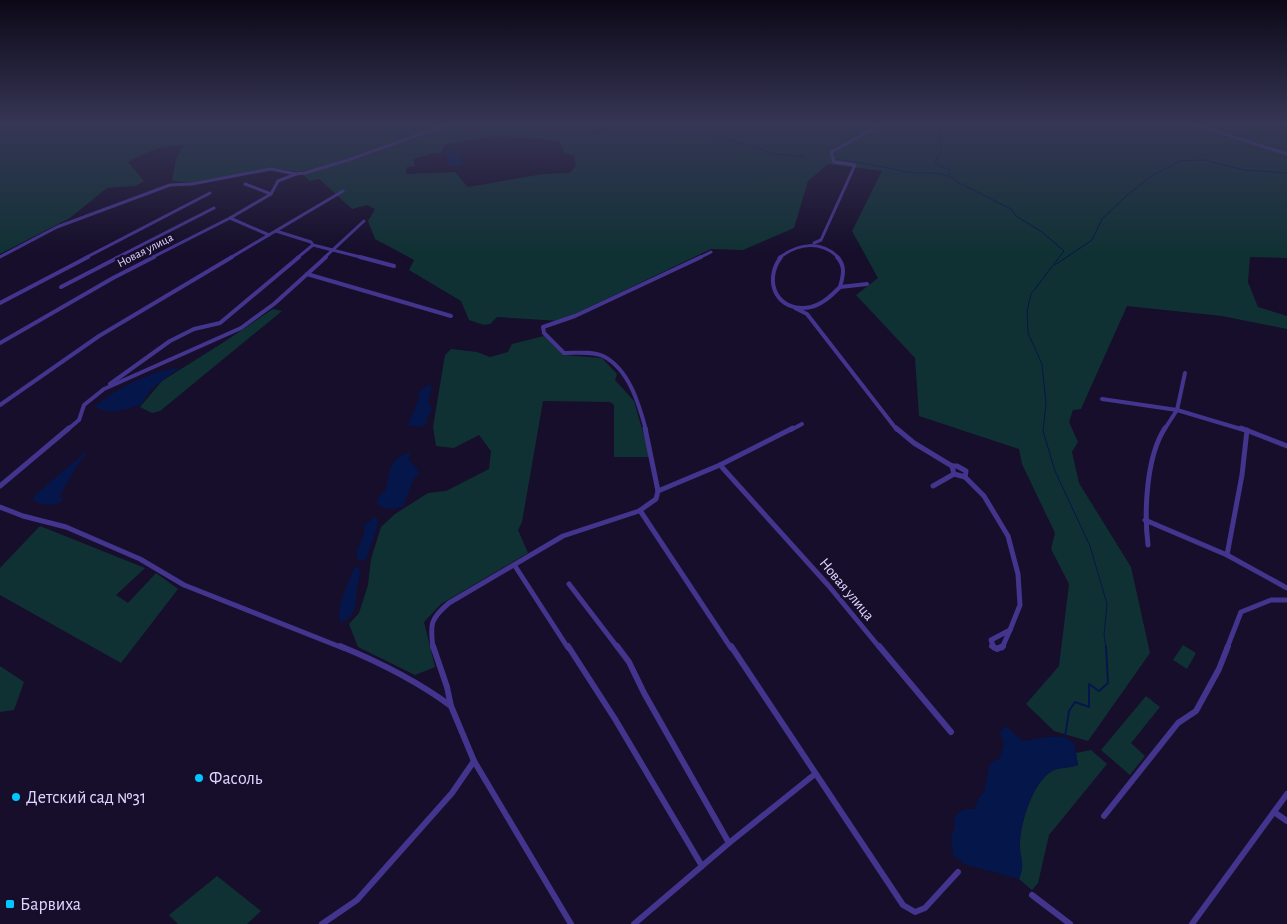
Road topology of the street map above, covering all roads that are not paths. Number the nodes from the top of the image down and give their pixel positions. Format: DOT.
graph roads {
  1 [pos="326,166"];
  2 [pos="854,166"];
  3 [pos="296,174"];
  4 [pos="246,184"];
  5 [pos="343,191"];
  6 [pos="210,192"];
  7 [pos="271,194"];
  8 [pos="214,208"];
  9 [pos="230,218"];
  10 [pos="364,220"];
  11 [pos="276,231"];
  12 [pos="269,235"];
  13 [pos="821,240"];
  14 [pos="814,244"];
  15 [pos="313,245"];
  16 [pos="826,247"];
  17 [pos="333,249"];
  18 [pos="711,252"];
  19 [pos="0,257"];
  20 [pos="394,266"];
  21 [pos="307,274"];
  22 [pos="844,278"];
  23 [pos="867,284"];
  24 [pos="853,285"];
  25 [pos="61,287"];
  26 [pos="840,287"];
  27 [pos="0,303"];
  28 [pos="790,306"];
  29 [pos="812,306"];
  30 [pos="807,314"];
  31 [pos="451,316"];
  32 [pos="213,327"];
  33 [pos="223,334"];
  34 [pos="0,343"];
  35 [pos="1185,373"];
  36 [pos="104,389"];
  37 [pos="1102,399"];
  38 [pos="0,405"];
  39 [pos="1177,410"];
  40 [pos="802,424"];
  41 [pos="1247,430"];
  42 [pos="1287,446"];
  43 [pos="720,465"];
  44 [pos="952,466"];
  45 [pos="954,474"];
  46 [pos="965,477"];
  47 [pos="0,486"];
  48 [pos="933,486"];
  49 [pos="658,491"];
  50 [pos="0,507"];
  51 [pos="641,512"];
  52 [pos="1145,520"];
  53 [pos="1148,545"];
  54 [pos="1228,555"];
  55 [pos="515,566"];
  56 [pos="569,584"];
  57 [pos="1287,588"];
  58 [pos="1287,600"];
  59 [pos="1010,630"];
  60 [pos="451,706"];
  61 [pos="951,732"];
  62 [pos="474,762"];
  63 [pos="815,774"];
  64 [pos="1287,794"];
  65 [pos="1274,812"];
  66 [pos="1104,816"];
  67 [pos="1287,821"];
  68 [pos="729,843"];
  69 [pos="702,866"];
  70 [pos="958,872"];
  71 [pos="1032,895"];
  72 [pos="322,924"];
  73 [pos="571,924"];
  74 [pos="634,924"];
  75 [pos="1070,924"];
  76 [pos="1192,924"];
  1 -- 3 [label="street"];
  2 -- 13 [label="street"];
  3 -- 7 [label="street, Новая улица"];
  3 -- 19 [label="street"];
  4 -- 7 [label="street"];
  5 -- 11 [label="street"];
  6 -- 27 [label="street"];
  7 -- 9 [label="street, Новая улица"];
  8 -- 25 [label="street"];
  9 -- 12 [label="street"];
  9 -- 34 [label="street, Новая улица"];
  10 -- 17 [label="street"];
  11 -- 12 [label="street"];
  11 -- 15 [label="street"];
  12 -- 38 [label="street"];
  13 -- 14 [label="street"];
  13 -- 16 [label="street"];
  14 -- 16 [label="street"];
  14 -- 28 [label="street"];
  15 -- 17 [label="street"];
  15 -- 32 [label="street"];
  16 -- 22 [label="street"];
  17 -- 20 [label="street"];
  17 -- 21 [label="street"];
  18 -- 49 [label="street"];
  21 -- 31 [label="street"];
  21 -- 33 [label="street"];
  22 -- 24 [label="street"];
  22 -- 26 [label="street"];
  23 -- 24 [label="street"];
  24 -- 26 [label="street"];
  26 -- 29 [label="street"];
  28 -- 29 [label="street"];
  28 -- 30 [label="street"];
  29 -- 30 [label="street"];
  30 -- 44 [label="street"];
  32 -- 33 [label="street"];
  32 -- 36 [label="street"];
  33 -- 36 [label="street"];
  35 -- 39 [label="street"];
  36 -- 47 [label="street"];
  37 -- 39 [label="street"];
  39 -- 41 [label="street"];
  39 -- 52 [label="street"];
  40 -- 43 [label="street"];
  41 -- 42 [label="street"];
  41 -- 54 [label="street"];
  43 -- 49 [label="street"];
  43 -- 61 [label="street, Новая улица"];
  44 -- 45 [label="street"];
  44 -- 46 [label="street"];
  45 -- 46 [label="street"];
  45 -- 48 [label="street"];
  46 -- 59 [label="street"];
  49 -- 51 [label="street"];
  50 -- 60 [label="street"];
  51 -- 55 [label="street"];
  51 -- 63 [label="street"];
  52 -- 53 [label="street"];
  52 -- 54 [label="street"];
  54 -- 57 [label="street"];
  55 -- 60 [label="street"];
  55 -- 69 [label="street"];
  56 -- 68 [label="street"];
  58 -- 66 [label="street"];
  60 -- 62 [label="street"];
  62 -- 72 [label="street"];
  62 -- 73 [label="street"];
  63 -- 68 [label="street"];
  63 -- 70 [label="street"];
  64 -- 65 [label="street"];
  65 -- 67 [label="street"];
  65 -- 76 [label="street"];
  68 -- 69 [label="street"];
  69 -- 74 [label="street"];
  71 -- 75 [label="street"];
}
